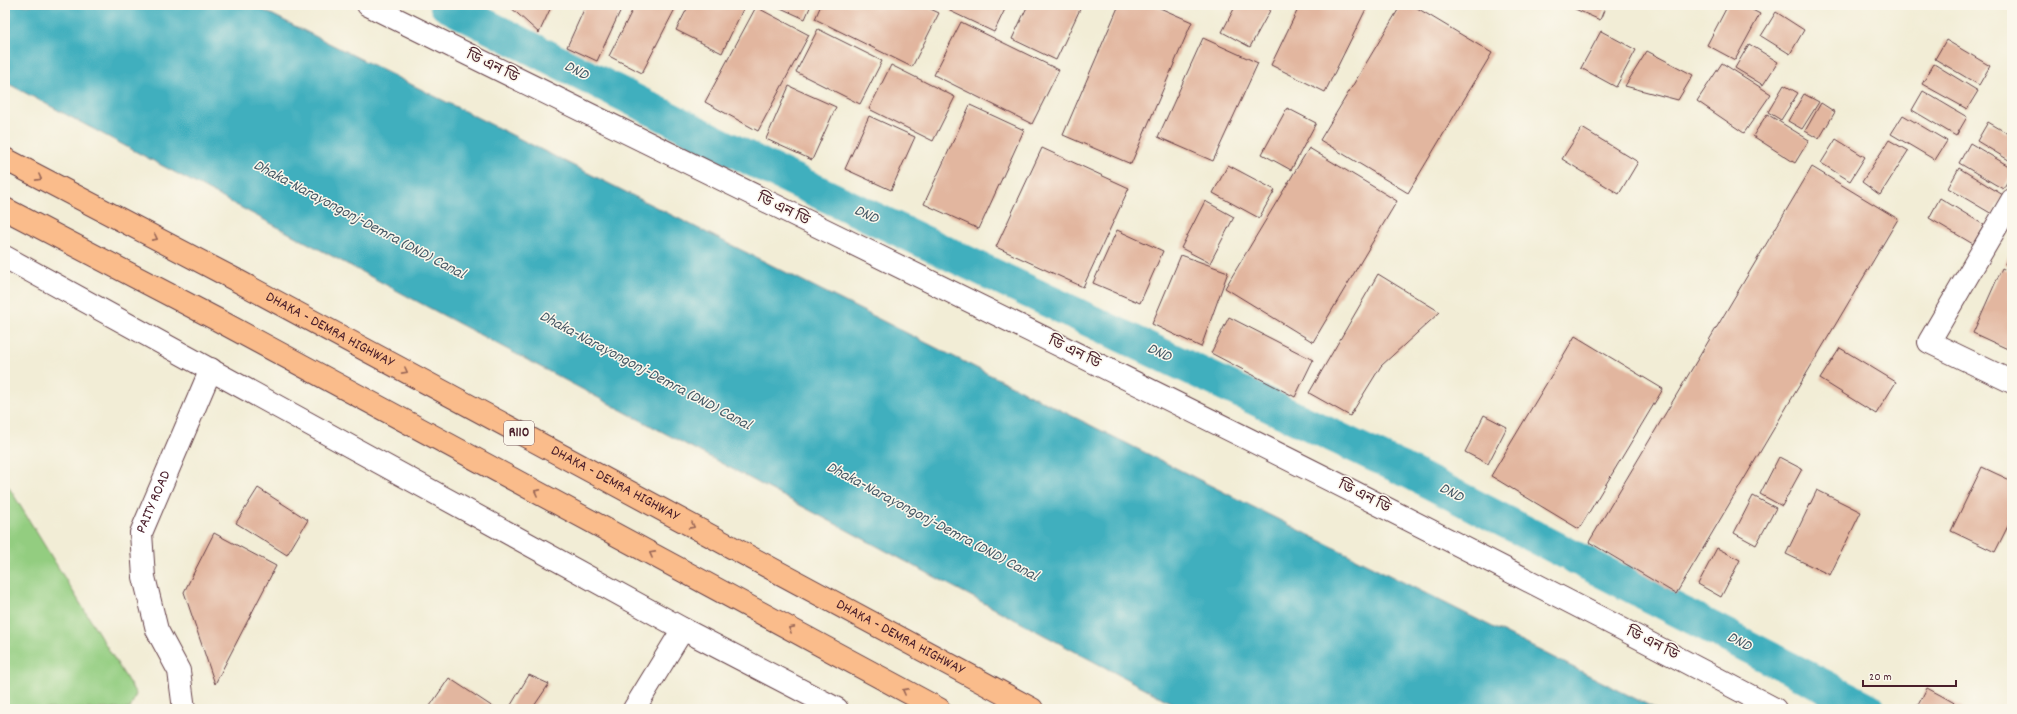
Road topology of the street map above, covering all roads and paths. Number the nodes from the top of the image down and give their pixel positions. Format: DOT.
graph roads {
  1 [pos="368,5"];
  2 [pos="5,159"];
  3 [pos="2012,200"];
  4 [pos="5,209"];
  5 [pos="5,257"];
  6 [pos="211,368"];
  7 [pos="2012,382"];
  8 [pos="683,629"];
  9 [pos="184,709"];
  10 [pos="634,709"];
  11 [pos="836,709"];
  12 [pos="940,709"];
  13 [pos="1032,709"];
  14 [pos="1775,709"];
  1 -- 14 [label="street, ডি এন ডি"];
  2 -- 13 [label="main road, DHAKA - DEMRA HIGHWAY / R110, one-way"];
  3 -- 7 [label="street"];
  12 -- 4 [label="main road, one-way"];
  5 -- 6 [label="street"];
  6 -- 8 [label="street"];
  6 -- 9 [label="street, PAITY ROAD"];
  8 -- 10 [label="street"];
  8 -- 11 [label="street"];
}
